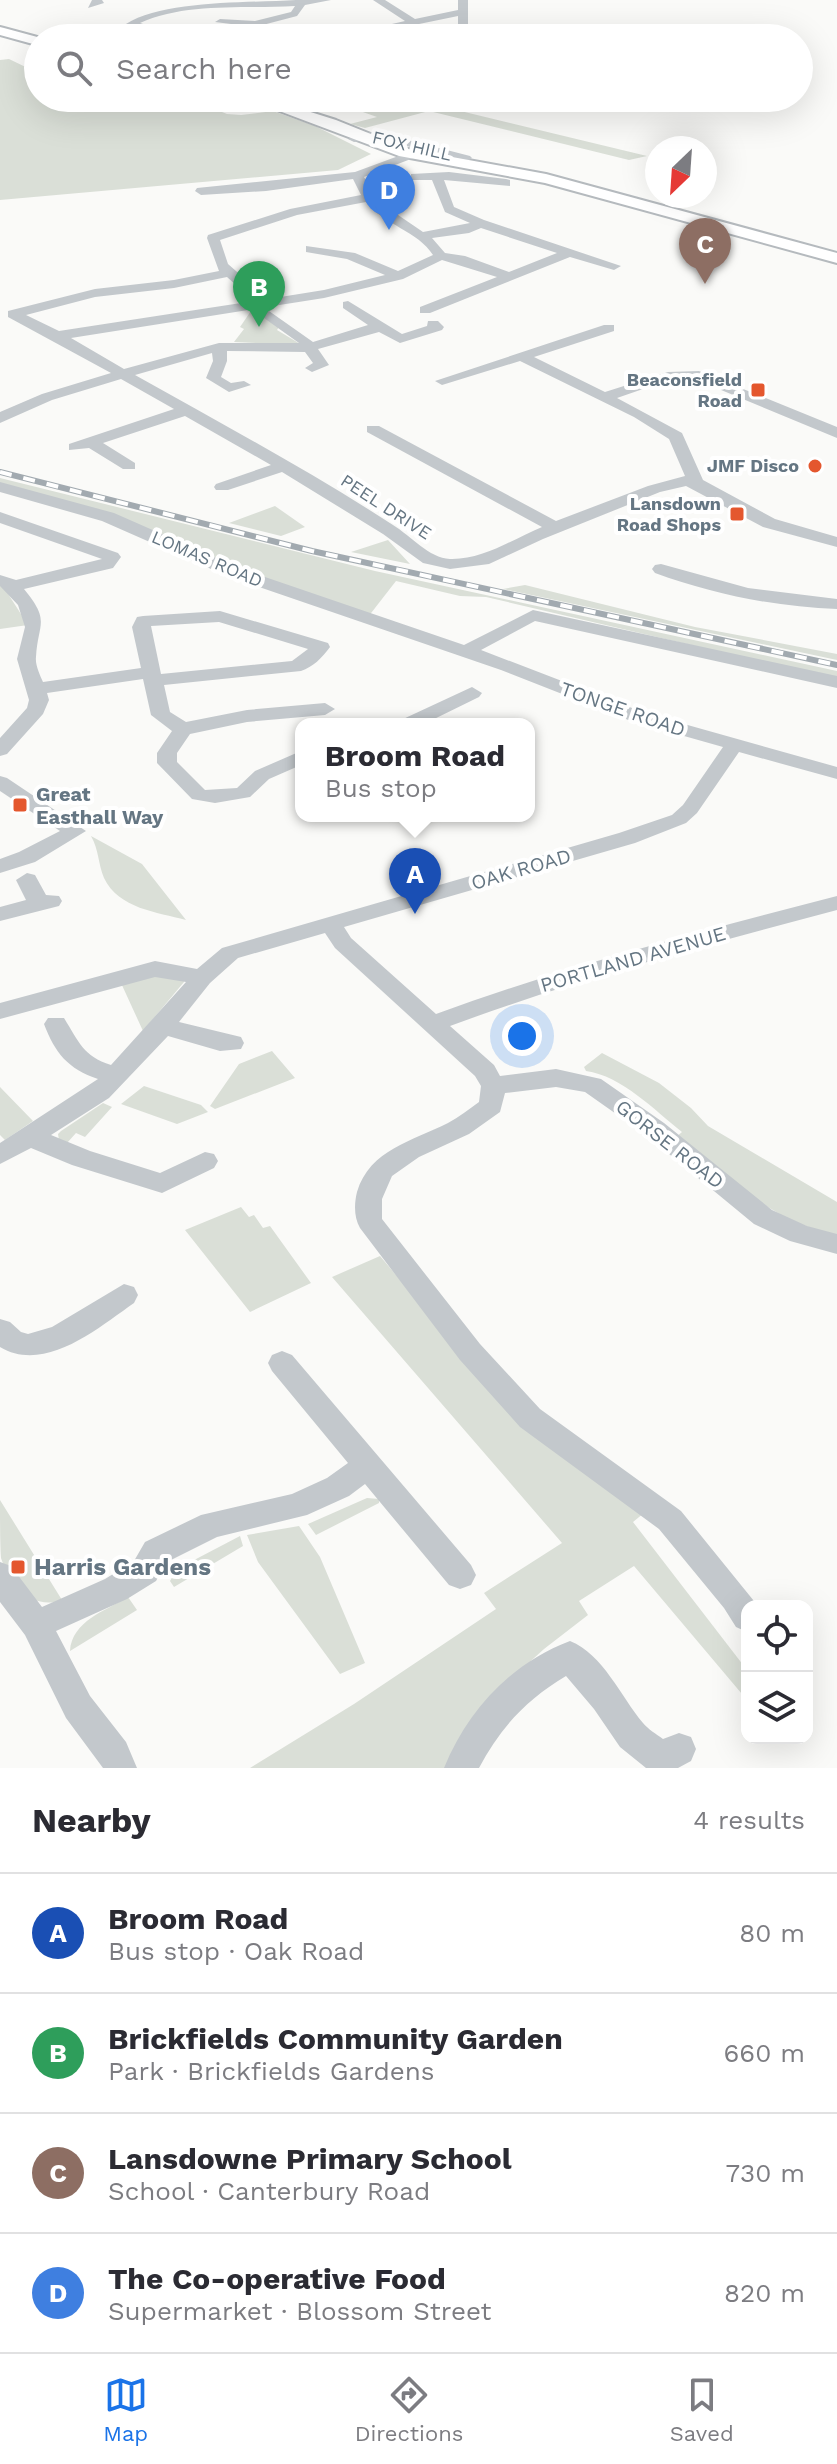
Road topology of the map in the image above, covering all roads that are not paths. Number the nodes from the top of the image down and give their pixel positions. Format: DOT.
graph roads {
  1 [pos="326,0"];
  2 [pos="378,0"];
  3 [pos="453,0"];
  4 [pos="226,2"];
  5 [pos="301,4"];
  6 [pos="459,8"];
  7 [pos="412,21"];
  8 [pos="220,22"];
  9 [pos="131,24"];
  10 [pos="399,24"];
  11 [pos="0,31"];
  12 [pos="24,37"];
  13 [pos="295,112"];
  14 [pos="356,137"];
  15 [pos="404,155"];
  16 [pos="466,158"];
  17 [pos="357,175"];
  18 [pos="415,177"];
  19 [pos="437,177"];
  20 [pos="510,178"];
  21 [pos="201,191"];
  22 [pos="366,198"];
  23 [pos="480,223"];
  24 [pos="418,236"];
  25 [pos="311,249"];
  26 [pos="569,253"];
  27 [pos="440,256"];
  28 [pos="837,258"];
  29 [pos="614,266"];
  30 [pos="228,273"];
  31 [pos="398,276"];
  32 [pos="507,276"];
  33 [pos="357,307"];
  34 [pos="267,309"];
  35 [pos="425,310"];
  36 [pos="433,324"];
  37 [pos="381,327"];
  38 [pos="609,328"];
  39 [pos="57,336"];
  40 [pos="219,347"];
  41 [pos="311,347"];
  42 [pos="521,356"];
  43 [pos="312,368"];
  44 [pos="121,375"];
  45 [pos="442,381"];
  46 [pos="244,385"];
  47 [pos="604,397"];
  48 [pos="187,410"];
  49 [pos="0,418"];
  50 [pos="373,429"];
  51 [pos="837,433"];
  52 [pos="92,443"];
  53 [pos="75,447"];
  54 [pos="129,462"];
  55 [pos="284,466"];
  56 [pos="696,483"];
  57 [pos="220,486"];
  58 [pos="0,487"];
  59 [pos="0,517"];
  60 [pos="556,528"];
  61 [pos="836,539"];
  62 [pos="661,569"];
  63 [pos="6,583"];
  64 [pos="837,604"];
  65 [pos="413,635"];
  66 [pos="466,651"];
  67 [pos="152,676"];
  68 [pos="837,682"];
  69 [pos="37,689"];
  70 [pos="472,693"];
  71 [pos="325,714"];
  72 [pos="420,718"];
  73 [pos="183,729"];
  74 [pos="734,745"];
  75 [pos="0,750"];
  76 [pos="295,760"];
  77 [pos="837,773"];
  78 [pos="0,782"];
  79 [pos="0,866"];
  80 [pos="27,880"];
  81 [pos="837,903"];
  82 [pos="0,914"];
  83 [pos="330,923"];
  84 [pos="202,978"];
  85 [pos="0,1011"];
  86 [pos="56,1024"];
  87 [pos="432,1024"];
  88 [pos="163,1026"];
  89 [pos="232,1043"];
  90 [pos="116,1075"];
  91 [pos="493,1086"];
  92 [pos="30,1137"];
  93 [pos="0,1155"];
  94 [pos="205,1161"];
  95 [pos="837,1244"];
  96 [pos="124,1295"];
  97 [pos="0,1330"];
  98 [pos="282,1363"];
  99 [pos="368,1465"];
  100 [pos="460,1575"];
  101 [pos="0,1576"];
  102 [pos="741,1608"];
  103 [pos="36,1625"];
  104 [pos="679,1749"];
  105 [pos="120,1768"];
  106 [pos="461,1768"];
  1 -- 5 [label="street"];
  2 -- 7 [label="street"];
  3 -- 6 [label="street"];
  4 -- 5 [label="street"];
  4 -- 9 [label="street"];
  5 -- 8 [label="street"];
  6 -- 7 [label="street"];
  7 -- 10 [label="street"];
  11 -- 12 [label="main road"];
  13 -- 14 [label="main road, FOX HILL"];
  14 -- 15 [label="main road, FOX HILL"];
  14 -- 16 [label="street, FOX HILL"];
  15 -- 17 [label="street"];
  15 -- 20 [label="main road, FOX HILL"];
  17 -- 21 [label="street"];
  17 -- 22 [label="street"];
  18 -- 19 [label="street"];
  19 -- 20 [label="street"];
  19 -- 23 [label="street"];
  20 -- 28 [label="main road, FOX HILL"];
  22 -- 24 [label="street"];
  22 -- 30 [label="street"];
  23 -- 24 [label="street"];
  23 -- 26 [label="street"];
  24 -- 27 [label="street"];
  25 -- 31 [label="street"];
  26 -- 29 [label="street"];
  26 -- 32 [label="street"];
  27 -- 31 [label="street"];
  27 -- 32 [label="street"];
  30 -- 34 [label="street"];
  30 -- 39 [label="street, PEEL DRIVE"];
  31 -- 34 [label="street"];
  32 -- 35 [label="street"];
  33 -- 37 [label="street"];
  34 -- 39 [label="street"];
  34 -- 41 [label="street"];
  36 -- 37 [label="street"];
  37 -- 41 [label="street"];
  38 -- 42 [label="street"];
  39 -- 44 [label="street, PEEL DRIVE"];
  40 -- 41 [label="street"];
  40 -- 44 [label="street"];
  40 -- 46 [label="street"];
  41 -- 43 [label="street"];
  42 -- 45 [label="street"];
  42 -- 47 [label="street"];
  44 -- 48 [label="street, PEEL DRIVE"];
  44 -- 49 [label="street"];
  47 -- 51 [label="street"];
  47 -- 56 [label="street"];
  48 -- 52 [label="street"];
  48 -- 55 [label="street, PEEL DRIVE"];
  50 -- 60 [label="street"];
  52 -- 53 [label="street"];
  52 -- 54 [label="street"];
  55 -- 57 [label="street"];
  55 -- 60 [label="street, PEEL DRIVE"];
  56 -- 60 [label="street, PEEL DRIVE"];
  56 -- 61 [label="street"];
  58 -- 65 [label="street, LOMAS ROAD"];
  59 -- 63 [label="street"];
  62 -- 64 [label="street"];
  63 -- 69 [label="street"];
  65 -- 66 [label="street, TONGE ROAD"];
  66 -- 68 [label="street"];
  66 -- 74 [label="street, TONGE ROAD"];
  67 -- 67 [label="street"];
  67 -- 69 [label="street"];
  67 -- 73 [label="street"];
  69 -- 75 [label="street"];
  70 -- 72 [label="street"];
  71 -- 73 [label="street"];
  73 -- 76 [label="street"];
  74 -- 77 [label="street, TONGE ROAD"];
  74 -- 83 [label="street, OAK ROAD"];
  78 -- 79 [label="street"];
  80 -- 82 [label="street"];
  81 -- 87 [label="street, PORTLAND AVENUE"];
  83 -- 84 [label="street, OAK ROAD"];
  83 -- 87 [label="street"];
  84 -- 85 [label="street"];
  84 -- 88 [label="street, OAK ROAD"];
  86 -- 90 [label="street"];
  87 -- 91 [label="street"];
  88 -- 89 [label="street"];
  88 -- 90 [label="street, OAK ROAD"];
  90 -- 92 [label="street, OAK ROAD"];
  91 -- 95 [label="street, GORSE ROAD"];
  91 -- 102 [label="street"];
  92 -- 93 [label="street, OAK ROAD"];
  92 -- 94 [label="street"];
  96 -- 97 [label="street"];
  98 -- 99 [label="street"];
  99 -- 100 [label="street"];
  99 -- 103 [label="street"];
  101 -- 103 [label="street"];
  103 -- 105 [label="street"];
  104 -- 106 [label="street"];
}
